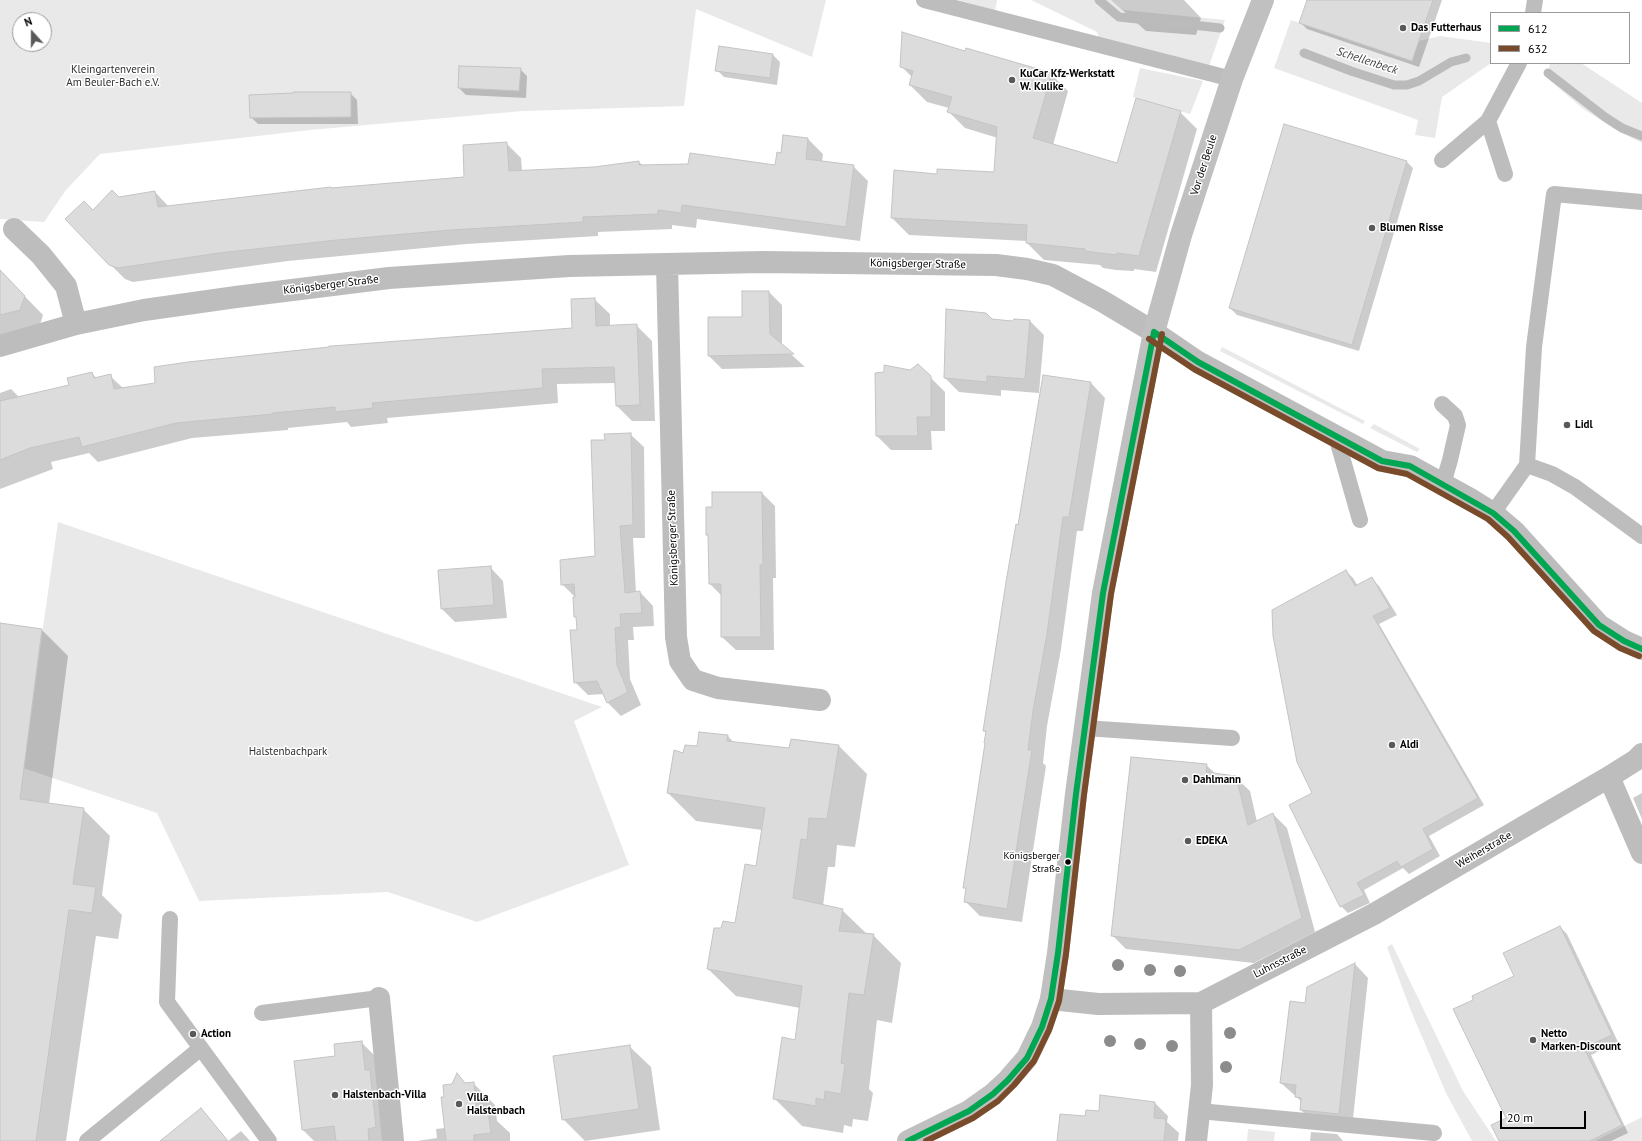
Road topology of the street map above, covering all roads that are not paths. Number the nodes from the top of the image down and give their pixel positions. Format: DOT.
graph roads {
  1 [pos="924,0"];
  2 [pos="1263,0"];
  3 [pos="1536,0"];
  4 [pos="1533,12"];
  5 [pos="1518,64"];
  6 [pos="1232,79"];
  7 [pos="1488,121"];
  8 [pos="1442,160"];
  9 [pos="1505,174"];
  10 [pos="1642,202"];
  11 [pos="14,229"];
  12 [pos="667,264"];
  13 [pos="76,324"];
  14 [pos="1154,332"];
  15 [pos="0,346"];
  16 [pos="1442,404"];
  17 [pos="1336,436"];
  18 [pos="1526,465"];
  19 [pos="1442,484"];
  20 [pos="1493,513"];
  21 [pos="1360,520"];
  22 [pos="1642,536"];
  23 [pos="1642,649"];
  24 [pos="820,700"];
  25 [pos="1085,728"];
  26 [pos="1232,738"];
  27 [pos="1642,754"];
  28 [pos="1609,777"];
  29 [pos="1642,853"];
  30 [pos="170,919"];
  31 [pos="1360,922"];
  32 [pos="379,998"];
  33 [pos="1051,999"];
  34 [pos="1201,1003"];
  35 [pos="262,1013"];
  36 [pos="201,1048"];
  37 [pos="1200,1111"];
  38 [pos="1434,1133"];
  39 [pos="87,1141"];
  40 [pos="269,1141"];
  41 [pos="393,1141"];
  42 [pos="908,1141"];
  43 [pos="1196,1141"];
  1 -- 6 [label="lane"];
  2 -- 6 [label="main road, Vor der Beule"];
  3 -- 4 [label="lane"];
  5 -- 7 [label="lane"];
  6 -- 14 [label="main road, Vor der Beule"];
  7 -- 8 [label="lane"];
  7 -- 9 [label="lane"];
  10 -- 18 [label="lane"];
  11 -- 13 [label="street"];
  12 -- 13 [label="street, Königsberger Straße"];
  12 -- 14 [label="street, Königsberger Straße"];
  12 -- 24 [label="street, Königsberger Straße"];
  13 -- 15 [label="street, Königsberger Straße"];
  14 -- 17 [label="street, Königsberger Straße"];
  14 -- 25 [label="main road, Vor der Beule"];
  16 -- 19 [label="lane"];
  17 -- 19 [label="street, Königsberger Straße"];
  17 -- 21 [label="lane"];
  18 -- 20 [label="lane"];
  18 -- 22 [label="lane"];
  19 -- 20 [label="street, Königsberger Straße"];
  20 -- 23 [label="street, Königsberger Straße"];
  25 -- 26 [label="lane"];
  25 -- 33 [label="main road, Vor der Beule"];
  27 -- 28 [label="street, Weiherstraße"];
  28 -- 29 [label="street"];
  28 -- 31 [label="street, Weiherstraße"];
  30 -- 36 [label="lane"];
  31 -- 34 [label="street, Luhnsstraße"];
  32 -- 35 [label="lane"];
  32 -- 41 [label="street"];
  33 -- 34 [label="street, Luhnsstraße"];
  33 -- 42 [label="main road, Vor der Beule"];
  34 -- 37 [label="street"];
  36 -- 39 [label="lane"];
  36 -- 40 [label="lane"];
  37 -- 38 [label="lane"];
  37 -- 43 [label="street"];
}
